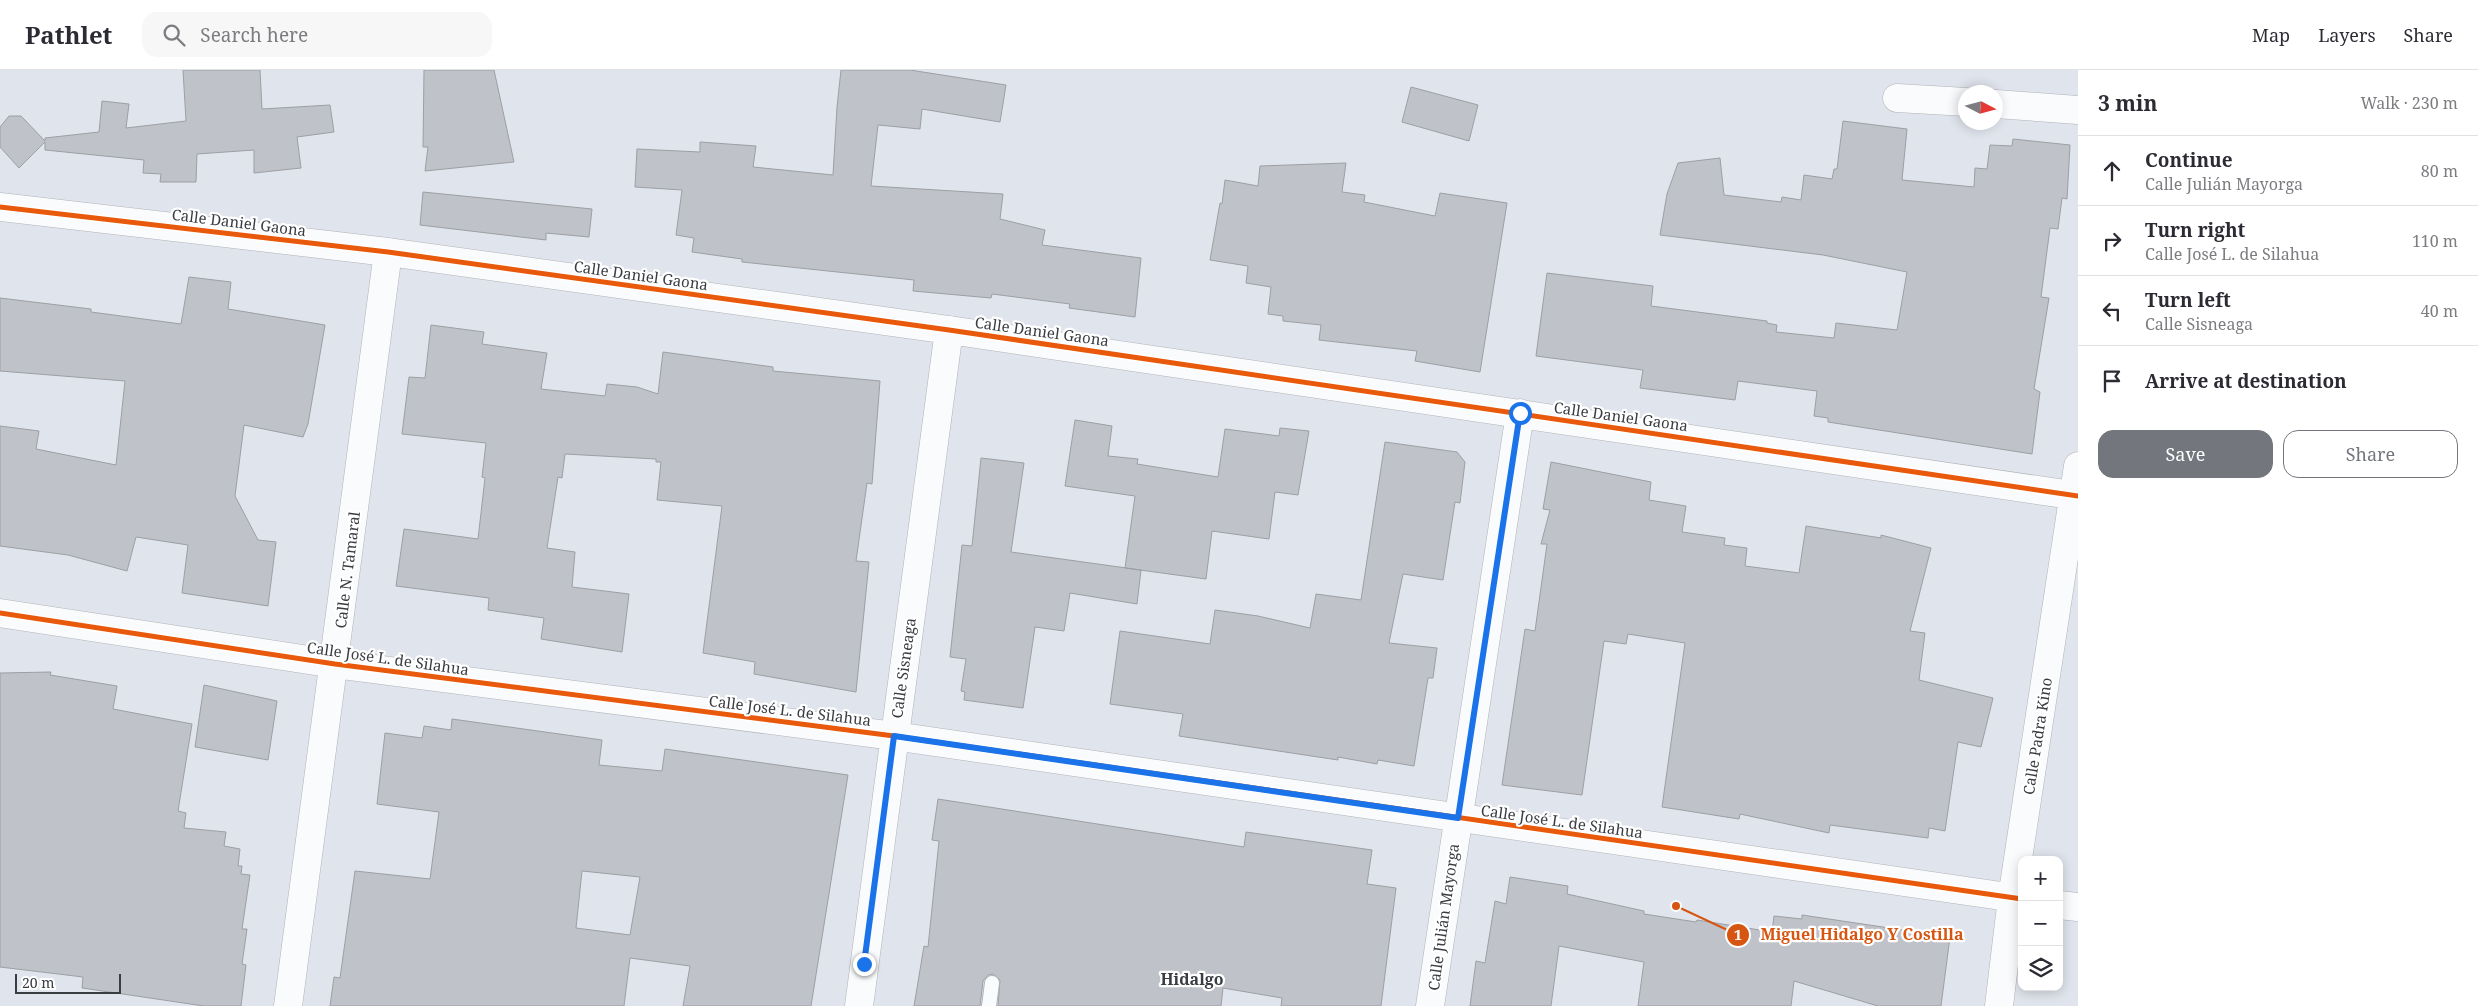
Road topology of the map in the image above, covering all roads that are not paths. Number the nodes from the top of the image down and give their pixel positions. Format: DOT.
graph roads {
  1 [pos="1897,98"];
  2 [pos="1958,102"];
  3 [pos="2003,105"];
  4 [pos="2078,110"];
  5 [pos="0,207"];
  6 [pos="388,252"];
  7 [pos="949,330"];
  8 [pos="1520,413"];
  9 [pos="2078,466"];
  10 [pos="2076,496"];
  11 [pos="0,613"];
  12 [pos="335,664"];
  13 [pos="894,736"];
  14 [pos="1458,818"];
  15 [pos="2017,899"];
  16 [pos="2063,905"];
  17 [pos="2078,907"];
  18 [pos="992,983"];
  19 [pos="288,1006"];
  20 [pos="859,1006"];
  21 [pos="989,1006"];
  22 [pos="1430,1006"];
  23 [pos="1999,1006"];
  1 -- 2 [label="street"];
  3 -- 4 [label="street"];
  5 -- 6 [label="street, Calle Daniel Gaona"];
  6 -- 7 [label="street, Calle Daniel Gaona"];
  6 -- 12 [label="street, Calle N. Tamaral"];
  7 -- 8 [label="street, Calle Daniel Gaona"];
  7 -- 13 [label="street, Calle Sisneaga"];
  8 -- 10 [label="street, Calle Daniel Gaona"];
  8 -- 14 [label="street, Calle Julián Mayorga"];
  9 -- 10 [label="street, Calle Padra Kino"];
  10 -- 15 [label="street, Calle Padra Kino"];
  11 -- 12 [label="street, Calle José L. de Silahua"];
  12 -- 13 [label="street, Calle José L. de Silahua"];
  12 -- 19 [label="street, Calle N. Tamaral"];
  13 -- 14 [label="street, Calle José L. de Silahua"];
  13 -- 20 [label="street, Calle Sisneaga"];
  14 -- 15 [label="street, Calle José L. de Silahua"];
  14 -- 22 [label="street, Calle Julián Mayorga"];
  15 -- 23 [label="street, Calle Padra Kino"];
  16 -- 17 [label="street"];
  18 -- 21 [label="lane"];
}
